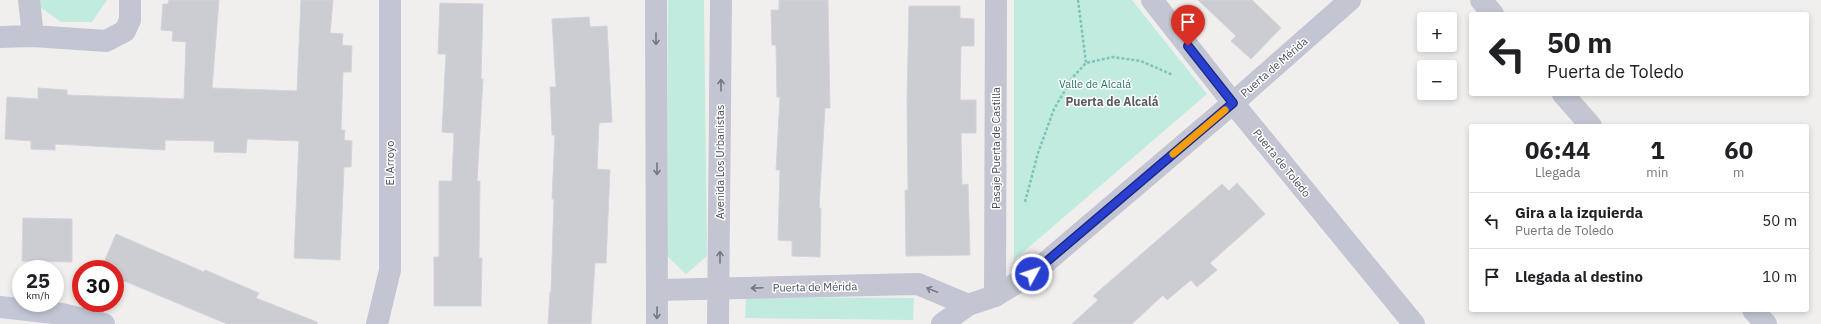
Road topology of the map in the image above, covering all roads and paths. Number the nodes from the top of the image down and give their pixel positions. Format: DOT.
graph roads {
  1 [pos="29,0"];
  2 [pos="130,0"];
  3 [pos="390,0"];
  4 [pos="656,0"];
  5 [pos="721,0"];
  6 [pos="996,0"];
  7 [pos="1078,0"];
  8 [pos="1152,0"];
  9 [pos="1350,0"];
  10 [pos="1481,0"];
  11 [pos="1491,12"];
  12 [pos="33,36"];
  13 [pos="0,37"];
  14 [pos="1086,63"];
  15 [pos="1175,76"];
  16 [pos="1565,96"];
  17 [pos="1233,103"];
  18 [pos="1589,124"];
  19 [pos="1025,203"];
  20 [pos="720,289"];
  21 [pos="657,290"];
  22 [pos="995,296"];
  23 [pos="968,305"];
  24 [pos="0,307"];
  25 [pos="1755,312"];
  26 [pos="104,324"];
  27 [pos="377,324"];
  28 [pos="657,324"];
  29 [pos="718,324"];
  30 [pos="942,324"];
  31 [pos="1414,324"];
  32 [pos="1766,324"];
  1 -- 12 [label="street"];
  2 -- 12 [label="street"];
  3 -- 27 [label="street, El Arroyo"];
  4 -- 21 [label="street, one-way"];
  20 -- 5 [label="street, Avenida Los Urbanistas, one-way"];
  6 -- 22 [label="street, Pasaje Puerta de Castilla"];
  7 -- 14 [label="path"];
  8 -- 17 [label="street, Puerta de Toledo"];
  9 -- 17 [label="street, Puerta de Mérida"];
  10 -- 11 [label="street"];
  12 -- 13 [label="street"];
  14 -- 15 [label="path"];
  14 -- 19 [label="path"];
  16 -- 18 [label="street"];
  17 -- 22 [label="street, Puerta de Mérida"];
  17 -- 31 [label="street, Puerta de Toledo"];
  20 -- 21 [label="street, Puerta de Mérida"];
  23 -- 20 [label="street, Puerta de Mérida, one-way"];
  20 -- 29 [label="street, Avenida Los Urbanistas"];
  21 -- 28 [label="street, one-way"];
  22 -- 23 [label="street, Puerta de Mérida"];
  23 -- 30 [label="street, Puerta de Mérida"];
  24 -- 26 [label="street"];
  25 -- 32 [label="street"];
}
